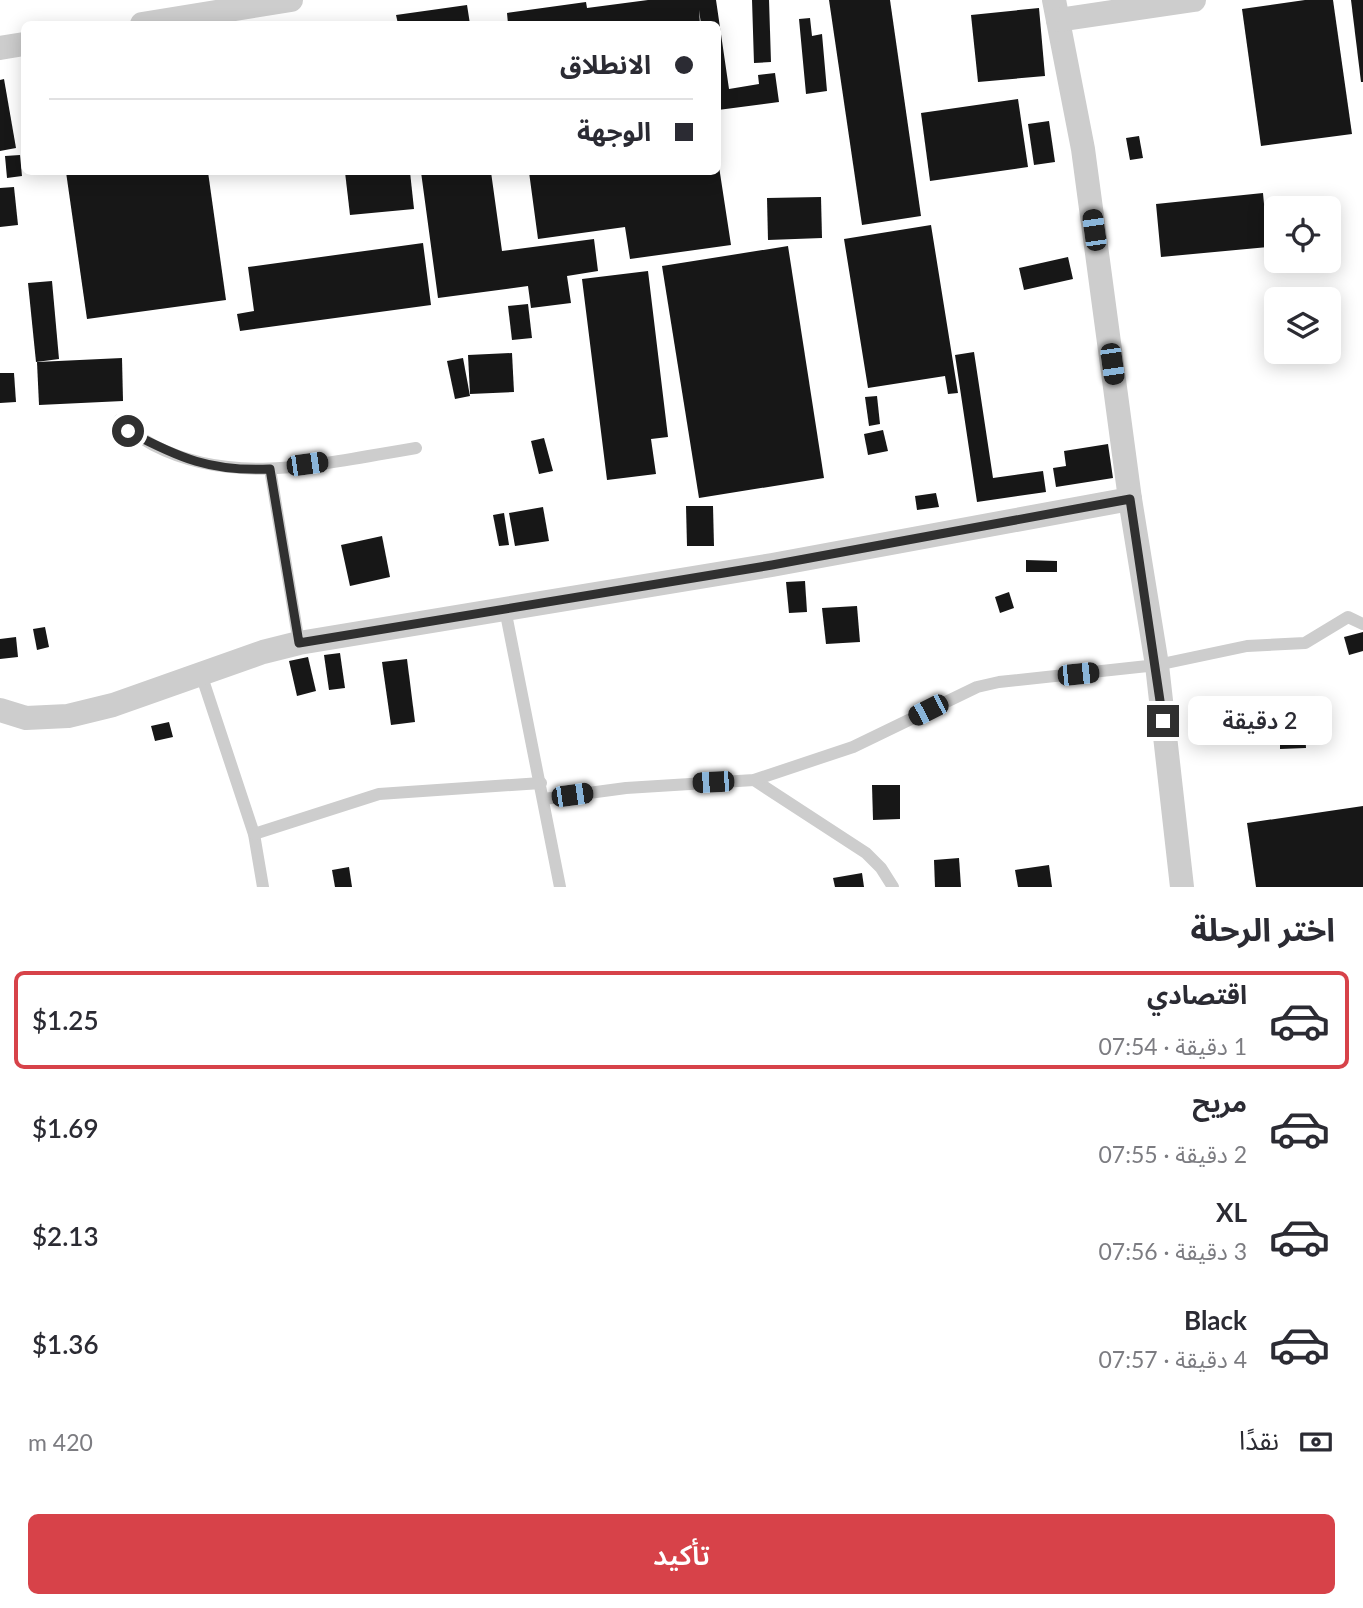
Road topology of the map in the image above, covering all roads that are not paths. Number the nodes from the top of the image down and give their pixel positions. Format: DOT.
graph roads {
  1 [pos="291,0"];
  2 [pos="1194,0"];
  3 [pos="1056,10"];
  4 [pos="161,21"];
  5 [pos="21,44"];
  6 [pos="0,48"];
  7 [pos="119,420"];
  8 [pos="416,448"];
  9 [pos="270,469"];
  10 [pos="1130,499"];
  11 [pos="505,609"];
  12 [pos="1363,624"];
  13 [pos="299,643"];
  14 [pos="1157,665"];
  15 [pos="201,674"];
  16 [pos="0,710"];
  17 [pos="754,780"];
  18 [pos="541,783"];
  19 [pos="544,799"];
  20 [pos="254,834"];
  21 [pos="263,887"];
  22 [pos="560,887"];
  23 [pos="893,887"];
  24 [pos="1182,887"];
  1 -- 4 [label="street"];
  2 -- 3 [label="street"];
  3 -- 10 [label="street"];
  5 -- 6 [label="street"];
  7 -- 9 [label="lane"];
  8 -- 9 [label="lane"];
  9 -- 13 [label="lane"];
  10 -- 11 [label="street"];
  10 -- 14 [label="street"];
  11 -- 13 [label="street"];
  11 -- 18 [label="lane"];
  12 -- 14 [label="lane"];
  13 -- 15 [label="street"];
  14 -- 17 [label="lane"];
  14 -- 24 [label="street"];
  15 -- 16 [label="street"];
  15 -- 20 [label="lane"];
  17 -- 19 [label="lane"];
  17 -- 23 [label="lane"];
  18 -- 19 [label="lane"];
  18 -- 20 [label="lane"];
  19 -- 22 [label="lane"];
  20 -- 21 [label="lane"];
}
